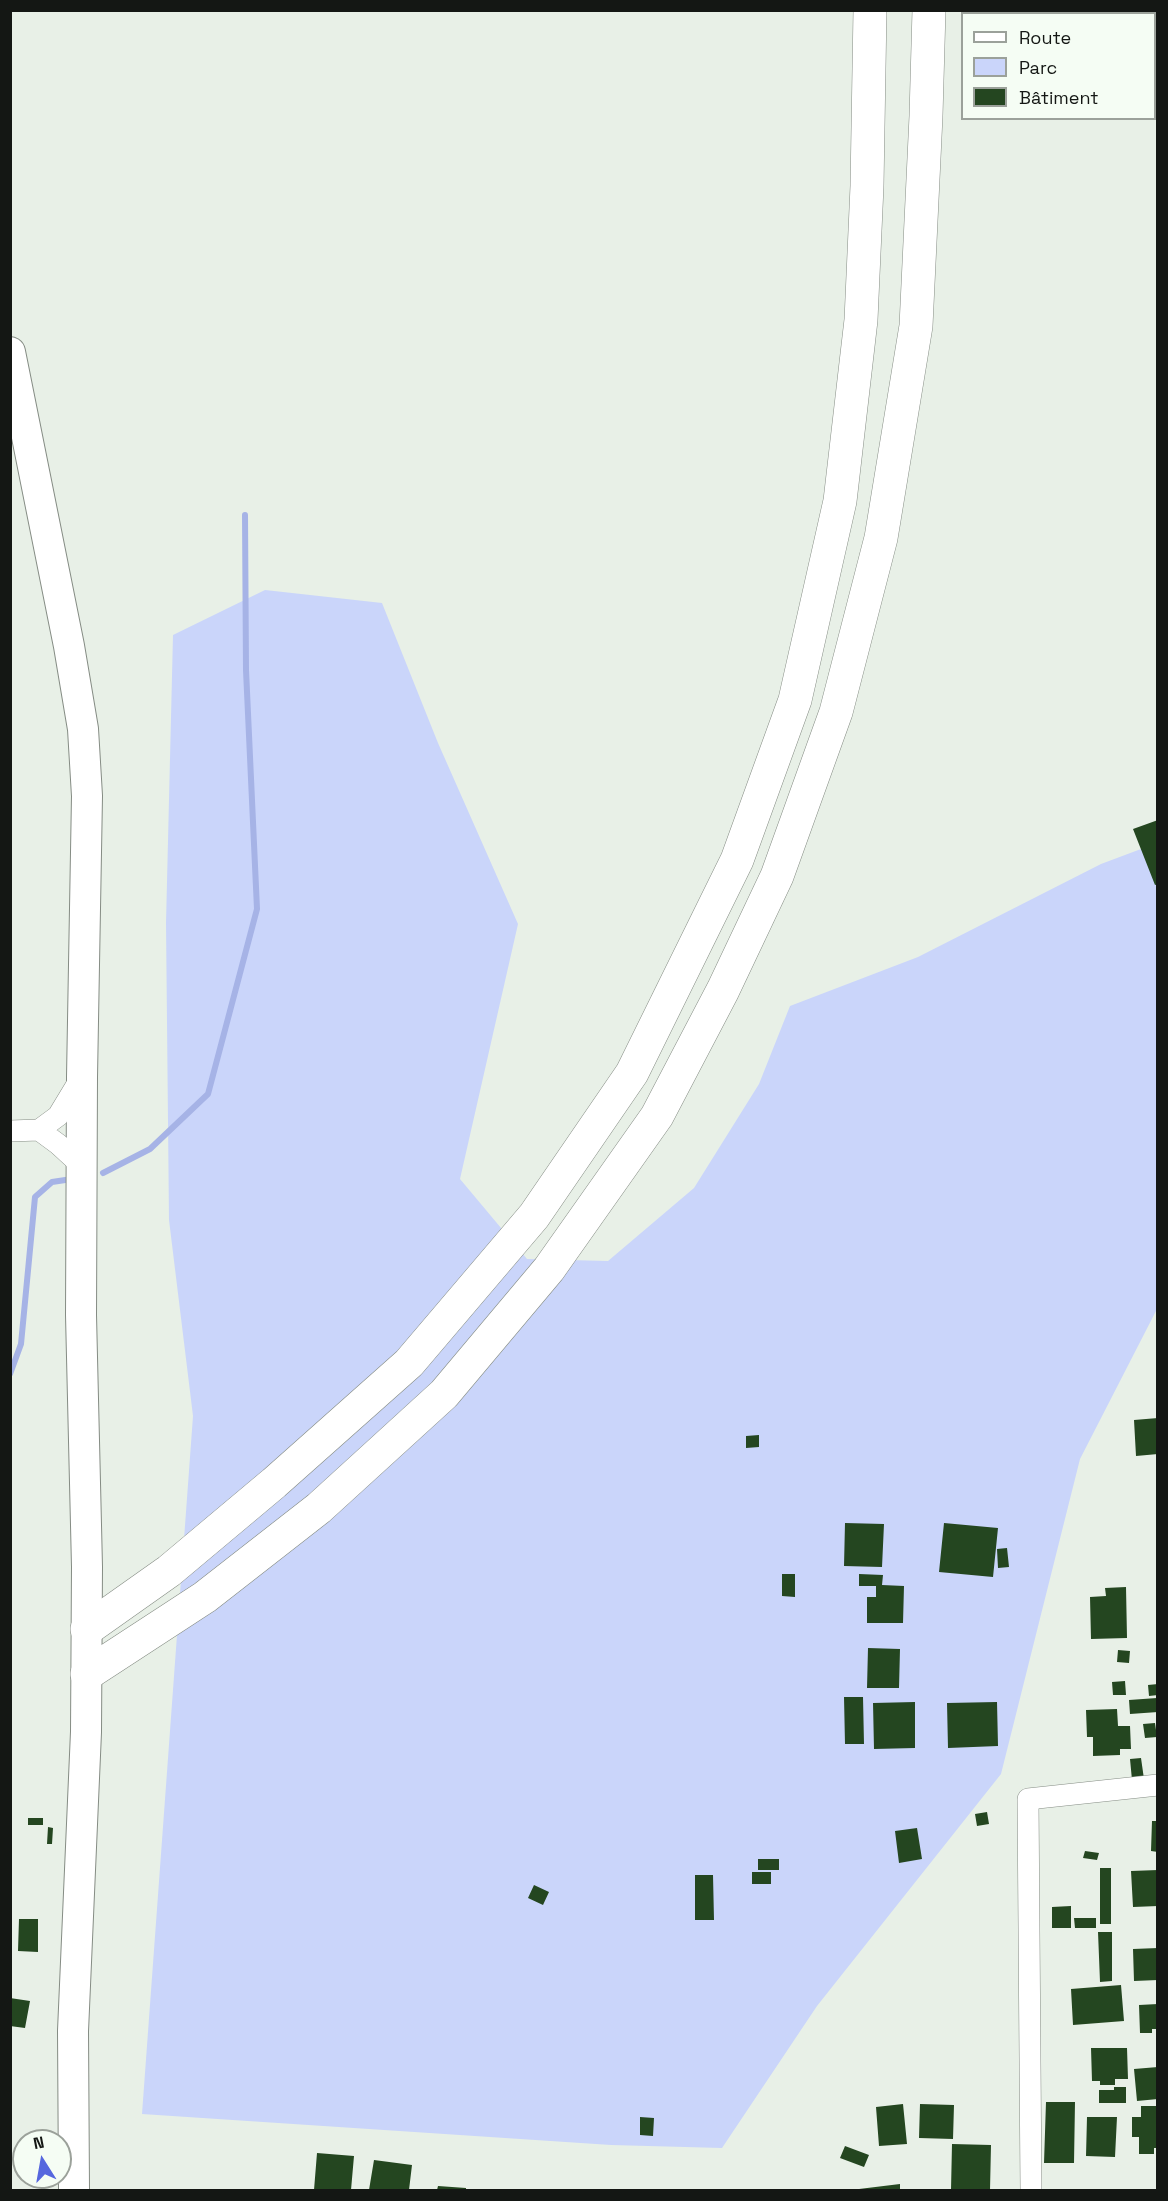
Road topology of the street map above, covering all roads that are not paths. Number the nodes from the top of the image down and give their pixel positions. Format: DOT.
graph roads {
  1 [pos="870,10"];
  2 [pos="928,10"];
  3 [pos="10,352"];
  4 [pos="82,1077"];
  5 [pos="39,1130"];
  6 [pos="10,1131"];
  7 [pos="82,1166"];
  8 [pos="87,1629"];
  9 [pos="87,1674"];
  10 [pos="1158,1785"];
  11 [pos="74,2190"];
  12 [pos="1031,2190"];
  1 -- 8 [label="highway"];
  2 -- 9 [label="highway"];
  3 -- 4 [label="street"];
  4 -- 5 [label="street"];
  4 -- 7 [label="street"];
  5 -- 6 [label="street"];
  5 -- 7 [label="street"];
  7 -- 8 [label="street"];
  8 -- 9 [label="street"];
  9 -- 11 [label="street"];
  10 -- 12 [label="street"];
}
